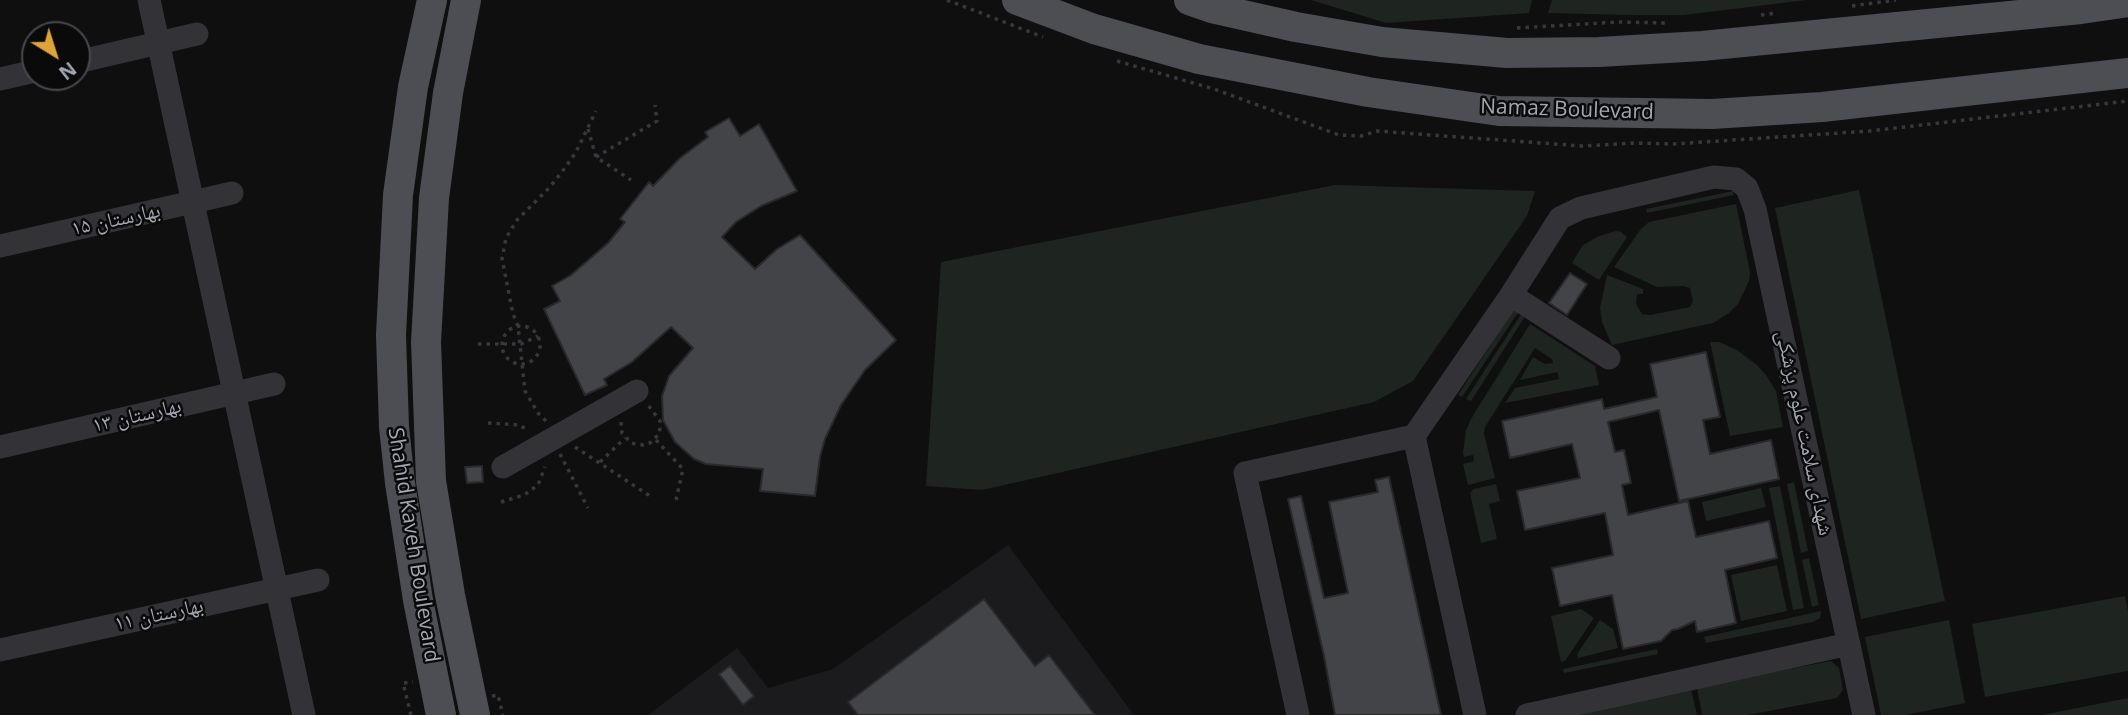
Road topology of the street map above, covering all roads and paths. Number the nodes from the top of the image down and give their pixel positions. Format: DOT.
graph roads {
  1 [pos="149,0"];
  2 [pos="432,0"];
  3 [pos="466,0"];
  4 [pos="1017,0"];
  5 [pos="1189,0"];
  6 [pos="1896,0"];
  7 [pos="2128,4"];
  8 [pos="1845,7"];
  9 [pos="1782,13"];
  10 [pos="1755,16"];
  11 [pos="1669,23"];
  12 [pos="1516,28"];
  13 [pos="197,34"];
  14 [pos="159,44"];
  15 [pos="91,59"];
  16 [pos="2128,73"];
  17 [pos="21,74"];
  18 [pos="0,79"];
  19 [pos="655,105"];
  20 [pos="596,111"];
  21 [pos="588,127"];
  22 [pos="596,157"];
  23 [pos="631,180"];
  24 [pos="232,193"];
  25 [pos="193,203"];
  26 [pos="0,246"];
  27 [pos="1511,295"];
  28 [pos="518,326"];
  29 [pos="538,336"];
  30 [pos="478,344"];
  31 [pos="502,344"];
  32 [pos="520,344"];
  33 [pos="1609,358"];
  34 [pos="523,364"];
  35 [pos="274,384"];
  36 [pos="234,394"];
  37 [pos="629,395"];
  38 [pos="1414,436"];
  39 [pos="556,437"];
  40 [pos="625,438"];
  41 [pos="655,439"];
  42 [pos="0,447"];
  43 [pos="600,462"];
  44 [pos="503,467"];
  45 [pos="650,496"];
  46 [pos="676,500"];
  47 [pos="589,508"];
  48 [pos="318,580"];
  49 [pos="277,590"];
  50 [pos="1849,644"];
  51 [pos="0,650"];
  52 [pos="403,683"];
  53 [pos="498,695"];
  54 [pos="304,715"];
  55 [pos="411,715"];
  56 [pos="441,715"];
  57 [pos="475,715"];
  58 [pos="503,715"];
  59 [pos="1298,715"];
  60 [pos="1475,715"];
  61 [pos="1527,715"];
  62 [pos="1864,715"];
  1 -- 14 [label="street"];
  2 -- 56 [label="main road, Shahid Kaveh Boulevard"];
  3 -- 57 [label="main road, Shahid Kaveh Boulevard"];
  4 -- 16 [label="main road, Namaz Boulevard"];
  5 -- 7 [label="main road"];
  6 -- 8 [label="path"];
  9 -- 10 [label="path"];
  11 -- 12 [label="path"];
  13 -- 14 [label="street"];
  14 -- 15 [label="street"];
  14 -- 25 [label="street"];
  17 -- 18 [label="street"];
  19 -- 22 [label="path"];
  20 -- 21 [label="path"];
  21 -- 22 [label="path"];
  21 -- 28 [label="path"];
  22 -- 23 [label="path"];
  24 -- 25 [label="street, بهارستان ۱۵"];
  25 -- 26 [label="street, بهارستان ۱۵"];
  25 -- 36 [label="street"];
  27 -- 33 [label="street"];
  27 -- 38 [label="street"];
  27 -- 50 [label="street, شهدای سلامت علوم پزشکی"];
  28 -- 29 [label="path"];
  28 -- 31 [label="path"];
  28 -- 32 [label="path"];
  29 -- 32 [label="path"];
  29 -- 34 [label="path"];
  30 -- 31 [label="path"];
  31 -- 32 [label="path"];
  31 -- 34 [label="path"];
  32 -- 34 [label="path"];
  34 -- 39 [label="path"];
  35 -- 36 [label="street, بهارستان ۱۳"];
  36 -- 42 [label="street, بهارستان ۱۳"];
  36 -- 49 [label="street"];
  37 -- 39 [label="street"];
  37 -- 40 [label="path"];
  37 -- 41 [label="path"];
  38 -- 59 [label="street"];
  38 -- 60 [label="street"];
  39 -- 43 [label="path"];
  39 -- 44 [label="street"];
  39 -- 47 [label="path"];
  40 -- 41 [label="path"];
  40 -- 43 [label="path"];
  41 -- 46 [label="path"];
  43 -- 45 [label="path"];
  48 -- 49 [label="street, بهارستان ۱۱"];
  49 -- 51 [label="street, بهارستان ۱۱"];
  49 -- 54 [label="street"];
  50 -- 61 [label="street"];
  50 -- 62 [label="street, شهدای سلامت علوم پزشکی"];
  52 -- 55 [label="path"];
  53 -- 58 [label="path"];
}
